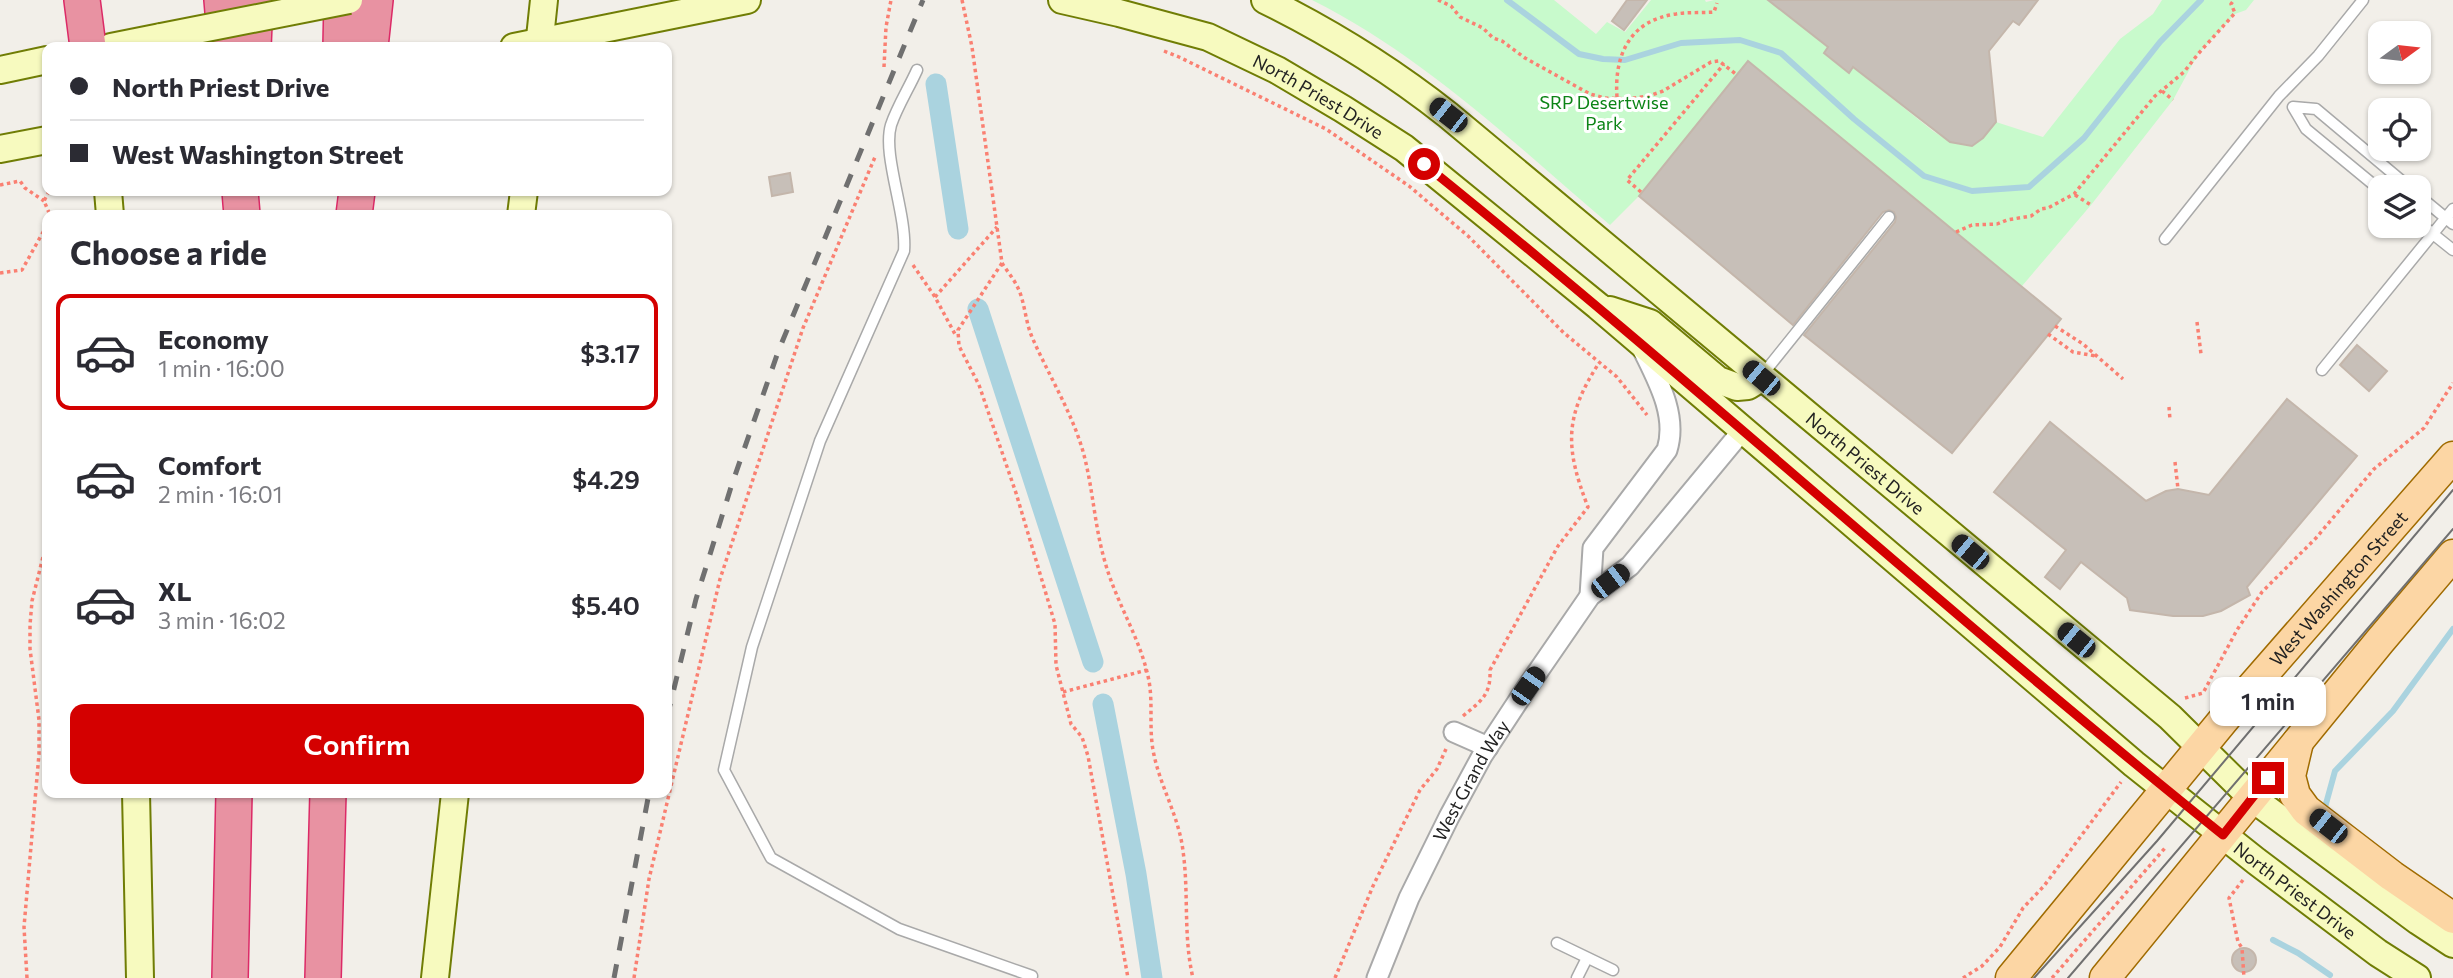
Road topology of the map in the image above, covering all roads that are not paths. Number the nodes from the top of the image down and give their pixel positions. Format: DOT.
graph roads {
  1 [pos="82,0"];
  2 [pos="222,0"];
  3 [pos="255,0"];
  4 [pos="342,0"];
  5 [pos="349,0"];
  6 [pos="374,0"];
  7 [pos="544,0"];
  8 [pos="747,0"];
  9 [pos="1062,0"];
  10 [pos="1265,0"];
  11 [pos="2363,0"];
  12 [pos="87,42"];
  13 [pos="136,42"];
  14 [pos="226,42"];
  15 [pos="253,42"];
  16 [pos="341,42"];
  17 [pos="370,42"];
  18 [pos="540,42"];
  19 [pos="554,42"];
  20 [pos="42,61"];
  21 [pos="0,70"];
  22 [pos="918,70"];
  23 [pos="42,141"];
  24 [pos="0,149"];
  25 [pos="2395,175"];
  26 [pos="2368,180"];
  27 [pos="2431,204"];
  28 [pos="1889,217"];
  29 [pos="2451,217"];
  30 [pos="2433,233"];
  31 [pos="2165,239"];
  32 [pos="2453,250"];
  33 [pos="1598,306"];
  34 [pos="1640,343"];
  35 [pos="2322,370"];
  36 [pos="1761,378"];
  37 [pos="1742,431"];
  38 [pos="2453,457"];
  39 [pos="2453,555"];
  40 [pos="1590,596"];
  41 [pos="1454,732"];
  42 [pos="2298,741"];
  43 [pos="1488,747"];
  44 [pos="2202,747"];
  45 [pos="2167,790"];
  46 [pos="136,798"];
  47 [pos="233,798"];
  48 [pos="328,798"];
  49 [pos="454,798"];
  50 [pos="2252,798"];
  51 [pos="2223,835"];
  52 [pos="2453,918"];
  53 [pos="1557,943"];
  54 [pos="2453,944"];
  55 [pos="1587,958"];
  56 [pos="1613,970"];
  57 [pos="1032,976"];
  58 [pos="139,978"];
  59 [pos="230,978"];
  60 [pos="323,978"];
  61 [pos="435,978"];
  62 [pos="1377,978"];
  63 [pos="1577,978"];
  64 [pos="2011,978"];
  65 [pos="2105,978"];
  66 [pos="2417,978"];
  1 -- 12 [label="highway"];
  2 -- 14 [label="highway"];
  3 -- 15 [label="highway"];
  4 -- 16 [label="highway"];
  5 -- 13 [label="main road, bridge"];
  6 -- 17 [label="highway"];
  7 -- 18 [label="main road"];
  8 -- 19 [label="main road"];
  9 -- 33 [label="main road, North Priest Drive"];
  10 -- 36 [label="main road, North Priest Drive"];
  11 -- 31 [label="lane"];
  20 -- 21 [label="main road"];
  22 -- 57 [label="lane"];
  23 -- 24 [label="main road"];
  25 -- 26 [label="lane"];
  27 -- 29 [label="lane"];
  28 -- 36 [label="lane"];
  29 -- 30 [label="lane"];
  30 -- 32 [label="lane"];
  30 -- 35 [label="lane"];
  33 -- 34 [label="main road, North Priest Drive"];
  33 -- 36 [label="main road"];
  34 -- 37 [label="main road, North Priest Drive"];
  34 -- 40 [label="street"];
  36 -- 44 [label="main road, North Priest Drive"];
  37 -- 40 [label="street, West Grand Way"];
  37 -- 45 [label="main road, North Priest Drive"];
  38 -- 44 [label="main road, West Washington Street"];
  39 -- 42 [label="main road"];
  40 -- 43 [label="street, West Grand Way"];
  41 -- 43 [label="street"];
  42 -- 50 [label="main road"];
  42 -- 52 [label="main road"];
  43 -- 62 [label="street, West Grand Way"];
  44 -- 45 [label="main road, West Washington Street"];
  44 -- 50 [label="main road, North Priest Drive"];
  45 -- 51 [label="main road, North Priest Drive"];
  45 -- 64 [label="main road, West Washington Street"];
  46 -- 58 [label="main road"];
  47 -- 59 [label="highway"];
  48 -- 60 [label="highway"];
  49 -- 61 [label="main road"];
  50 -- 51 [label="main road"];
  50 -- 54 [label="main road, North Priest Drive"];
  51 -- 65 [label="main road"];
  51 -- 66 [label="main road, North Priest Drive"];
  53 -- 55 [label="lane"];
  55 -- 56 [label="lane"];
  55 -- 63 [label="lane"];
}
